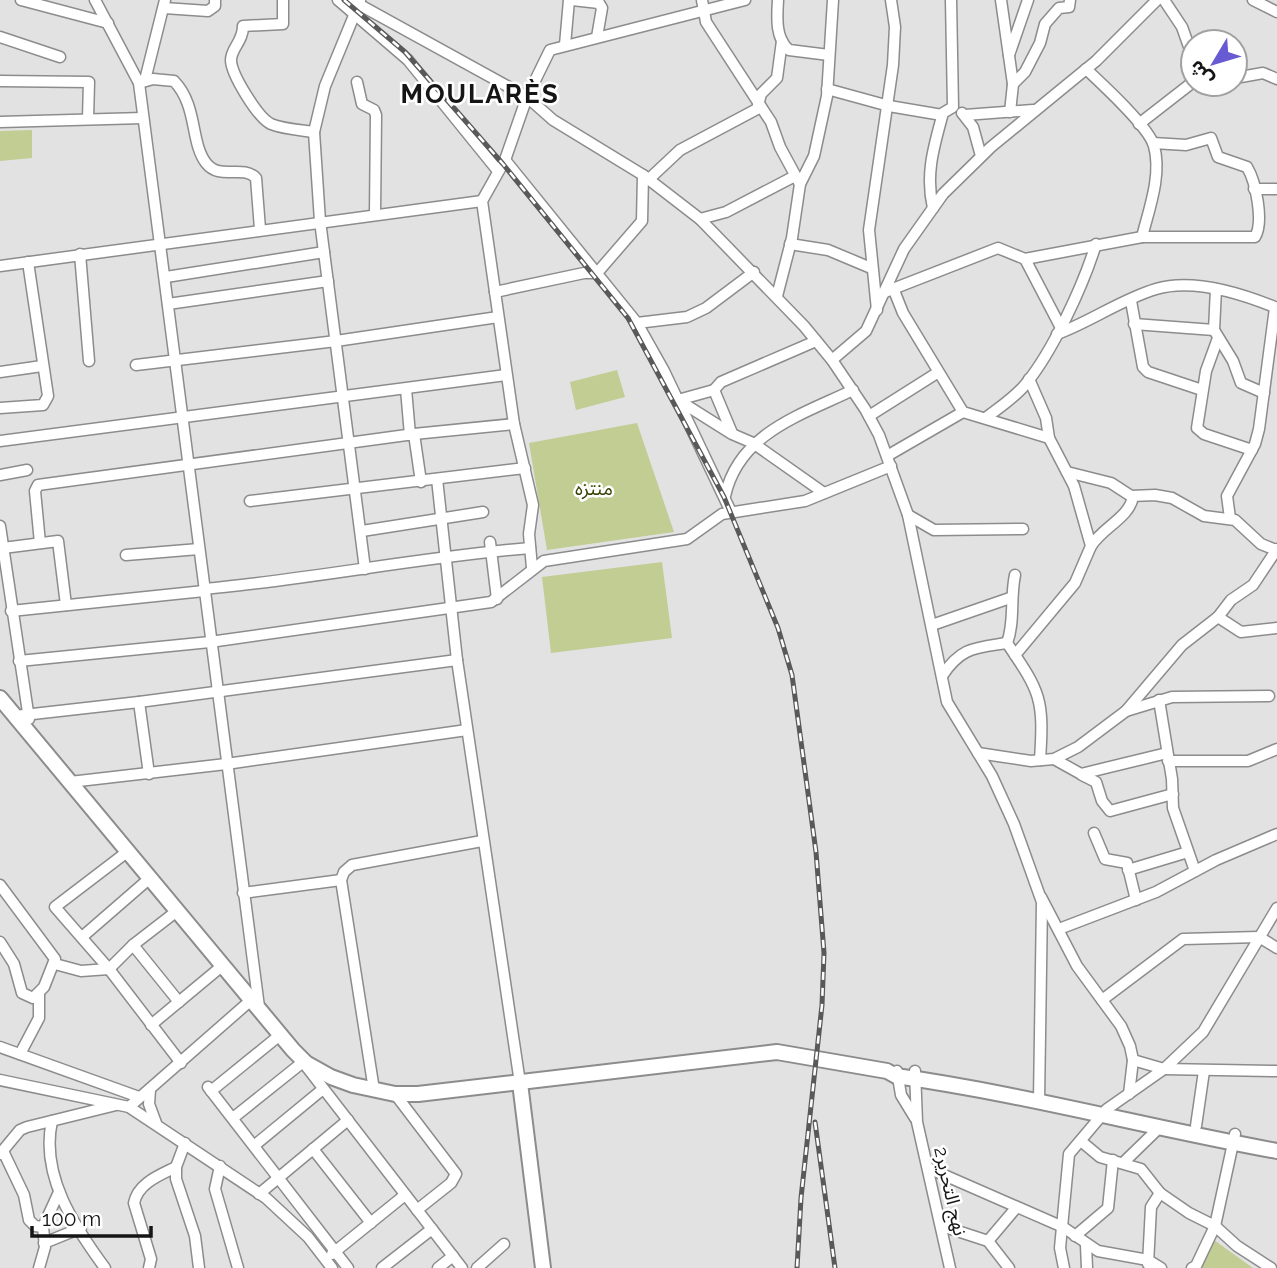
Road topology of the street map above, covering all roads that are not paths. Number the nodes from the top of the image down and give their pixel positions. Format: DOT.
graph roads {
  1 [pos="22,0"];
  2 [pos="95,0"];
  3 [pos="215,0"];
  4 [pos="284,0"];
  5 [pos="338,0"];
  6 [pos="570,0"];
  7 [pos="745,0"];
  8 [pos="778,0"];
  9 [pos="833,0"];
  10 [pos="891,0"];
  11 [pos="951,0"];
  12 [pos="1001,0"];
  13 [pos="1028,0"];
  14 [pos="1070,0"];
  15 [pos="1142,0"];
  16 [pos="1157,0"];
  17 [pos="1164,0"];
  18 [pos="1252,0"];
  19 [pos="598,1"];
  20 [pos="165,4"];
  21 [pos="355,4"];
  22 [pos="702,6"];
  23 [pos="1277,12"];
  24 [pos="1143,13"];
  25 [pos="108,23"];
  26 [pos="1182,28"];
  27 [pos="0,37"];
  28 [pos="597,37"];
  29 [pos="782,41"];
  30 [pos="565,45"];
  31 [pos="829,55"];
  32 [pos="1009,56"];
  33 [pos="60,57"];
  34 [pos="1086,69"];
  35 [pos="1249,76"];
  36 [pos="1277,79"];
  37 [pos="0,81"];
  38 [pos="142,81"];
  39 [pos="357,82"];
  40 [pos="1013,84"];
  41 [pos="827,89"];
  42 [pos="1179,93"];
  43 [pos="527,97"];
  44 [pos="759,104"];
  45 [pos="888,106"];
  46 [pos="953,107"];
  47 [pos="1034,110"];
  48 [pos="1010,112"];
  49 [pos="942,115"];
  50 [pos="965,116"];
  51 [pos="143,118"];
  52 [pos="89,119"];
  53 [pos="0,122"];
  54 [pos="1139,124"];
  55 [pos="314,132"];
  56 [pos="1153,143"];
  57 [pos="981,156"];
  58 [pos="505,160"];
  59 [pos="498,171"];
  60 [pos="645,178"];
  61 [pos="798,180"];
  62 [pos="1254,189"];
  63 [pos="1277,189"];
  64 [pos="482,201"];
  65 [pos="933,208"];
  66 [pos="375,214"];
  67 [pos="700,219"];
  68 [pos="320,221"];
  69 [pos="260,229"];
  70 [pos="1142,237"];
  71 [pos="160,244"];
  72 [pos="790,244"];
  73 [pos="1096,244"];
  74 [pos="324,252"];
  75 [pos="80,254"];
  76 [pos="1025,259"];
  77 [pos="28,262"];
  78 [pos="0,266"];
  79 [pos="871,268"];
  80 [pos="754,272"];
  81 [pos="597,274"];
  82 [pos="166,277"];
  83 [pos="328,281"];
  84 [pos="1216,289"];
  85 [pos="889,290"];
  86 [pos="495,292"];
  87 [pos="777,296"];
  88 [pos="1131,301"];
  89 [pos="168,304"];
  90 [pos="1276,308"];
  91 [pos="877,311"];
  92 [pos="498,317"];
  93 [pos="637,323"];
  94 [pos="1134,324"];
  95 [pos="1058,330"];
  96 [pos="1216,334"];
  97 [pos="336,341"];
  98 [pos="816,341"];
  99 [pos="89,360"];
  100 [pos="177,360"];
  101 [pos="832,360"];
  102 [pos="136,365"];
  103 [pos="42,366"];
  104 [pos="0,372"];
  105 [pos="937,373"];
  106 [pos="506,375"];
  107 [pos="1029,379"];
  108 [pos="406,389"];
  109 [pos="715,390"];
  110 [pos="853,390"];
  111 [pos="1202,390"];
  112 [pos="1264,397"];
  113 [pos="342,398"];
  114 [pos="678,400"];
  115 [pos="1277,404"];
  116 [pos="0,408"];
  117 [pos="963,412"];
  118 [pos="869,415"];
  119 [pos="988,417"];
  120 [pos="182,419"];
  121 [pos="514,424"];
  122 [pos="732,434"];
  123 [pos="412,435"];
  124 [pos="1049,438"];
  125 [pos="0,440"];
  126 [pos="753,443"];
  127 [pos="348,444"];
  128 [pos="1252,450"];
  129 [pos="889,461"];
  130 [pos="190,467"];
  131 [pos="525,468"];
  132 [pos="27,470"];
  133 [pos="1067,472"];
  134 [pos="0,475"];
  135 [pos="437,479"];
  136 [pos="421,482"];
  137 [pos="356,490"];
  138 [pos="824,493"];
  139 [pos="725,497"];
  140 [pos="1133,497"];
  141 [pos="250,501"];
  142 [pos="483,512"];
  143 [pos="732,512"];
  144 [pos="908,515"];
  145 [pos="440,518"];
  146 [pos="1230,518"];
  147 [pos="0,526"];
  148 [pos="1023,529"];
  149 [pos="362,531"];
  150 [pos="40,543"];
  151 [pos="1091,546"];
  152 [pos="491,547"];
  153 [pos="3,548"];
  154 [pos="530,548"];
  155 [pos="199,549"];
  156 [pos="1276,549"];
  157 [pos="126,555"];
  158 [pos="446,556"];
  159 [pos="531,568"];
  160 [pos="366,569"];
  161 [pos="1015,575"];
  162 [pos="204,590"];
  163 [pos="0,591"];
  164 [pos="1010,598"];
  165 [pos="497,599"];
  166 [pos="66,605"];
  167 [pos="450,606"];
  168 [pos="11,607"];
  169 [pos="1218,617"];
  170 [pos="932,625"];
  171 [pos="1277,628"];
  172 [pos="210,642"];
  173 [pos="1007,643"];
  174 [pos="1015,655"];
  175 [pos="457,660"];
  176 [pos="19,661"];
  177 [pos="942,676"];
  178 [pos="216,692"];
  179 [pos="1269,696"];
  180 [pos="0,698"];
  181 [pos="1159,700"];
  182 [pos="139,702"];
  183 [pos="1126,712"];
  184 [pos="21,715"];
  185 [pos="467,730"];
  186 [pos="1277,749"];
  187 [pos="978,753"];
  188 [pos="1167,757"];
  189 [pos="1054,759"];
  190 [pos="1040,760"];
  191 [pos="226,764"];
  192 [pos="149,774"];
  193 [pos="1081,774"];
  194 [pos="70,782"];
  195 [pos="1173,794"];
  196 [pos="1094,833"];
  197 [pos="1277,834"];
  198 [pos="482,841"];
  199 [pos="127,852"];
  200 [pos="1188,852"];
  201 [pos="1128,870"];
  202 [pos="1195,871"];
  203 [pos="150,878"];
  204 [pos="341,880"];
  205 [pos="0,885"];
  206 [pos="243,893"];
  207 [pos="1039,894"];
  208 [pos="1136,900"];
  209 [pos="1277,908"];
  210 [pos="177,911"];
  211 [pos="1059,929"];
  212 [pos="82,937"];
  213 [pos="1259,937"];
  214 [pos="0,942"];
  215 [pos="133,945"];
  216 [pos="1277,948"];
  217 [pos="55,964"];
  218 [pos="222,966"];
  219 [pos="109,969"];
  220 [pos="40,994"];
  221 [pos="1102,999"];
  222 [pos="179,1002"];
  223 [pos="255,1006"];
  224 [pos="151,1026"];
  225 [pos="280,1035"];
  226 [pos="0,1047"];
  227 [pos="293,1049"];
  228 [pos="20,1054"];
  229 [pos="1133,1060"];
  230 [pos="303,1062"];
  231 [pos="180,1063"];
  232 [pos="1164,1069"];
  233 [pos="1204,1071"];
  234 [pos="1277,1071"];
  235 [pos="893,1072"];
  236 [pos="915,1075"];
  237 [pos="0,1080"];
  238 [pos="520,1083"];
  239 [pos="323,1089"];
  240 [pos="150,1090"];
  241 [pos="374,1090"];
  242 [pos="395,1094"];
  243 [pos="1129,1094"];
  244 [pos="139,1097"];
  245 [pos="1039,1097"];
  246 [pos="117,1104"];
  247 [pos="129,1107"];
  248 [pos="1104,1113"];
  249 [pos="233,1118"];
  250 [pos="348,1120"];
  251 [pos="52,1121"];
  252 [pos="917,1122"];
  253 [pos="156,1123"];
  254 [pos="1196,1126"];
  255 [pos="1160,1127"];
  256 [pos="1233,1138"];
  257 [pos="1082,1142"];
  258 [pos="185,1143"];
  259 [pos="1277,1143"];
  260 [pos="255,1145"];
  261 [pos="313,1149"];
  262 [pos="1277,1151"];
  263 [pos="1,1152"];
  264 [pos="1113,1160"];
  265 [pos="1124,1162"];
  266 [pos="220,1166"];
  267 [pos="176,1167"];
  268 [pos="928,1168"];
  269 [pos="277,1179"];
  270 [pos="59,1192"];
  271 [pos="1160,1193"];
  272 [pos="260,1194"];
  273 [pos="405,1195"];
  274 [pos="1016,1208"];
  275 [pos="417,1210"];
  276 [pos="371,1223"];
  277 [pos="942,1226"];
  278 [pos="1214,1226"];
  279 [pos="43,1227"];
  280 [pos="1063,1227"];
  281 [pos="80,1228"];
  282 [pos="432,1229"];
  283 [pos="1076,1236"];
  284 [pos="988,1241"];
  285 [pos="44,1243"];
  286 [pos="504,1244"];
  287 [pos="1086,1245"];
  288 [pos="335,1252"];
  289 [pos="453,1256"];
  290 [pos="329,1264"];
  291 [pos="1148,1264"];
  292 [pos="39,1268"];
  293 [pos="106,1268"];
  294 [pos="149,1268"];
  295 [pos="199,1268"];
  296 [pos="238,1268"];
  297 [pos="348,1268"];
  298 [pos="382,1268"];
  299 [pos="438,1268"];
  300 [pos="462,1268"];
  301 [pos="477,1268"];
  302 [pos="543,1268"];
  303 [pos="950,1268"];
  304 [pos="1009,1268"];
  305 [pos="1064,1268"];
  306 [pos="1087,1268"];
  307 [pos="1161,1268"];
  308 [pos="1195,1268"];
  309 [pos="1271,1268"];
  1 -- 25 [label="street"];
  2 -- 25 [label="street"];
  3 -- 20 [label="street"];
  4 -- 55 [label="street"];
  5 -- 21 [label="street"];
  6 -- 19 [label="street"];
  6 -- 30 [label="street"];
  7 -- 22 [label="street"];
  8 -- 29 [label="street"];
  9 -- 31 [label="street"];
  10 -- 45 [label="street"];
  11 -- 46 [label="street"];
  12 -- 32 [label="street"];
  13 -- 32 [label="street"];
  14 -- 40 [label="street"];
  15 -- 24 [label="street"];
  16 -- 24 [label="street"];
  17 -- 26 [label="street"];
  18 -- 23 [label="street"];
  19 -- 28 [label="street"];
  20 -- 38 [label="street"];
  21 -- 43 [label="street"];
  21 -- 55 [label="street"];
  21 -- 59 [label="street"];
  22 -- 28 [label="street"];
  22 -- 44 [label="street"];
  24 -- 34 [label="street"];
  25 -- 38 [label="street"];
  27 -- 33 [label="street"];
  28 -- 30 [label="street"];
  29 -- 31 [label="street"];
  29 -- 44 [label="street"];
  30 -- 43 [label="street"];
  31 -- 41 [label="street"];
  32 -- 40 [label="street"];
  34 -- 47 [label="street"];
  34 -- 54 [label="street"];
  35 -- 36 [label="street"];
  37 -- 52 [label="street"];
  38 -- 51 [label="street"];
  38 -- 69 [label="street"];
  39 -- 66 [label="street"];
  40 -- 48 [label="street"];
  41 -- 45 [label="street"];
  41 -- 61 [label="street"];
  42 -- 54 [label="street"];
  43 -- 58 [label="street"];
  43 -- 60 [label="street"];
  44 -- 60 [label="street"];
  44 -- 61 [label="street"];
  45 -- 49 [label="street"];
  45 -- 79 [label="street"];
  46 -- 49 [label="street"];
  46 -- 50 [label="street"];
  47 -- 48 [label="street"];
  47 -- 57 [label="street"];
  48 -- 50 [label="street"];
  49 -- 65 [label="street"];
  50 -- 57 [label="street"];
  51 -- 52 [label="street"];
  51 -- 71 [label="street"];
  52 -- 53 [label="street"];
  54 -- 56 [label="street"];
  55 -- 68 [label="street"];
  56 -- 62 [label="street"];
  56 -- 70 [label="street"];
  57 -- 65 [label="street"];
  58 -- 59 [label="street"];
  58 -- 81 [label="street"];
  59 -- 64 [label="street"];
  60 -- 67 [label="street"];
  60 -- 81 [label="street"];
  61 -- 67 [label="street"];
  61 -- 72 [label="street"];
  62 -- 63 [label="street"];
  62 -- 70 [label="street"];
  64 -- 66 [label="street"];
  64 -- 86 [label="street"];
  65 -- 85 [label="street"];
  66 -- 68 [label="street"];
  67 -- 80 [label="street"];
  68 -- 69 [label="street"];
  68 -- 74 [label="street"];
  69 -- 71 [label="street"];
  70 -- 73 [label="street"];
  71 -- 75 [label="street"];
  71 -- 82 [label="street"];
  72 -- 79 [label="street"];
  72 -- 87 [label="street"];
  73 -- 76 [label="street"];
  73 -- 95 [label="street"];
  74 -- 82 [label="street"];
  74 -- 83 [label="street"];
  75 -- 77 [label="street"];
  75 -- 99 [label="street"];
  76 -- 85 [label="street"];
  76 -- 95 [label="street"];
  77 -- 78 [label="street"];
  77 -- 103 [label="street"];
  79 -- 91 [label="street"];
  80 -- 87 [label="street"];
  80 -- 93 [label="street"];
  81 -- 86 [label="street"];
  81 -- 93 [label="street"];
  82 -- 89 [label="street"];
  83 -- 89 [label="street"];
  83 -- 97 [label="street"];
  84 -- 88 [label="street"];
  84 -- 90 [label="street"];
  84 -- 96 [label="street"];
  85 -- 91 [label="street"];
  85 -- 105 [label="street"];
  86 -- 92 [label="street"];
  87 -- 98 [label="street"];
  88 -- 94 [label="street"];
  88 -- 95 [label="street"];
  89 -- 100 [label="street"];
  90 -- 112 [label="street"];
  91 -- 101 [label="street"];
  92 -- 97 [label="street"];
  92 -- 106 [label="street"];
  93 -- 114 [label="street"];
  94 -- 96 [label="street"];
  94 -- 111 [label="street"];
  95 -- 107 [label="street"];
  96 -- 111 [label="street"];
  96 -- 112 [label="street"];
  97 -- 100 [label="street"];
  97 -- 113 [label="street"];
  98 -- 101 [label="street"];
  98 -- 109 [label="street"];
  100 -- 102 [label="street"];
  100 -- 120 [label="street"];
  101 -- 110 [label="street"];
  103 -- 104 [label="street"];
  103 -- 116 [label="street"];
  105 -- 117 [label="street"];
  105 -- 118 [label="street"];
  106 -- 108 [label="street"];
  106 -- 121 [label="street"];
  107 -- 119 [label="street"];
  107 -- 124 [label="street"];
  108 -- 113 [label="street"];
  108 -- 123 [label="street"];
  109 -- 114 [label="street"];
  109 -- 122 [label="street"];
  110 -- 118 [label="street"];
  110 -- 126 [label="street"];
  111 -- 128 [label="street"];
  112 -- 115 [label="street"];
  112 -- 128 [label="street"];
  113 -- 120 [label="street"];
  113 -- 127 [label="street"];
  114 -- 122 [label="street"];
  114 -- 139 [label="street"];
  117 -- 119 [label="street"];
  117 -- 129 [label="street"];
  118 -- 129 [label="street"];
  119 -- 124 [label="street"];
  120 -- 125 [label="street"];
  120 -- 130 [label="street"];
  121 -- 123 [label="street"];
  121 -- 131 [label="street"];
  122 -- 126 [label="street"];
  123 -- 127 [label="street"];
  123 -- 136 [label="street"];
  124 -- 133 [label="street"];
  126 -- 138 [label="street"];
  126 -- 139 [label="street"];
  127 -- 130 [label="street"];
  127 -- 137 [label="street"];
  128 -- 146 [label="street"];
  129 -- 138 [label="street"];
  129 -- 144 [label="street"];
  130 -- 150 [label="street"];
  130 -- 155 [label="street"];
  131 -- 135 [label="street"];
  131 -- 154 [label="street"];
  132 -- 134 [label="street"];
  133 -- 140 [label="street"];
  133 -- 151 [label="street"];
  135 -- 136 [label="street"];
  135 -- 145 [label="street"];
  136 -- 137 [label="street"];
  137 -- 141 [label="street"];
  137 -- 149 [label="street"];
  138 -- 143 [label="street"];
  139 -- 143 [label="street"];
  140 -- 146 [label="street"];
  140 -- 151 [label="street"];
  142 -- 145 [label="street"];
  143 -- 159 [label="street"];
  144 -- 148 [label="street"];
  144 -- 170 [label="street"];
  145 -- 149 [label="street"];
  145 -- 158 [label="street"];
  146 -- 156 [label="street"];
  147 -- 153 [label="street"];
  149 -- 160 [label="street"];
  150 -- 153 [label="street"];
  150 -- 166 [label="street"];
  151 -- 174 [label="street"];
  152 -- 154 [label="street"];
  152 -- 158 [label="street"];
  152 -- 165 [label="street"];
  153 -- 168 [label="street"];
  154 -- 159 [label="street"];
  155 -- 157 [label="street"];
  155 -- 162 [label="street"];
  156 -- 169 [label="street"];
  158 -- 160 [label="street"];
  158 -- 167 [label="street"];
  159 -- 165 [label="street"];
  160 -- 162 [label="street"];
  161 -- 164 [label="street"];
  162 -- 166 [label="street"];
  162 -- 172 [label="street"];
  163 -- 168 [label="street"];
  164 -- 170 [label="street"];
  164 -- 173 [label="street"];
  165 -- 167 [label="street"];
  166 -- 168 [label="street"];
  167 -- 172 [label="street"];
  167 -- 175 [label="street"];
  168 -- 176 [label="street"];
  169 -- 171 [label="street"];
  169 -- 183 [label="street"];
  170 -- 177 [label="street"];
  172 -- 176 [label="street"];
  172 -- 178 [label="street"];
  173 -- 174 [label="street"];
  173 -- 177 [label="street"];
  174 -- 190 [label="street"];
  175 -- 178 [label="street"];
  175 -- 185 [label="street"];
  176 -- 184 [label="street"];
  177 -- 187 [label="street"];
  178 -- 182 [label="street"];
  178 -- 191 [label="street"];
  179 -- 181 [label="street"];
  180 -- 184 [label="main road"];
  181 -- 183 [label="street"];
  181 -- 188 [label="street"];
  182 -- 184 [label="street"];
  182 -- 192 [label="street"];
  183 -- 189 [label="street"];
  184 -- 194 [label="main road"];
  185 -- 191 [label="street"];
  185 -- 198 [label="street"];
  186 -- 188 [label="street"];
  187 -- 190 [label="street"];
  187 -- 207 [label="street"];
  188 -- 193 [label="street"];
  188 -- 195 [label="street"];
  189 -- 190 [label="street"];
  189 -- 193 [label="street"];
  191 -- 192 [label="street"];
  191 -- 206 [label="street"];
  192 -- 194 [label="street"];
  193 -- 195 [label="street"];
  194 -- 199 [label="main road"];
  195 -- 200 [label="street"];
  196 -- 201 [label="street"];
  197 -- 202 [label="street"];
  198 -- 204 [label="street"];
  198 -- 238 [label="street"];
  199 -- 203 [label="main road"];
  199 -- 212 [label="street"];
  200 -- 201 [label="street"];
  200 -- 202 [label="street"];
  201 -- 208 [label="street"];
  202 -- 208 [label="street"];
  203 -- 210 [label="main road"];
  203 -- 212 [label="street"];
  204 -- 206 [label="street"];
  204 -- 241 [label="street"];
  205 -- 217 [label="street"];
  206 -- 223 [label="street"];
  207 -- 211 [label="street"];
  207 -- 245 [label="street"];
  208 -- 211 [label="street"];
  209 -- 213 [label="street"];
  210 -- 215 [label="street"];
  210 -- 218 [label="main road"];
  211 -- 221 [label="street"];
  212 -- 219 [label="street"];
  213 -- 216 [label="street"];
  213 -- 221 [label="street"];
  213 -- 232 [label="street"];
  214 -- 220 [label="street"];
  215 -- 219 [label="street"];
  215 -- 222 [label="street"];
  217 -- 219 [label="street"];
  217 -- 220 [label="street"];
  218 -- 222 [label="street"];
  218 -- 223 [label="main road"];
  219 -- 224 [label="street"];
  220 -- 228 [label="street"];
  221 -- 229 [label="street"];
  222 -- 224 [label="street"];
  223 -- 225 [label="main road"];
  223 -- 231 [label="street"];
  224 -- 231 [label="street"];
  225 -- 227 [label="main road"];
  225 -- 249 [label="street"];
  226 -- 228 [label="street"];
  227 -- 230 [label="street"];
  227 -- 241 [label="main road"];
  228 -- 244 [label="street"];
  229 -- 232 [label="street"];
  229 -- 243 [label="street"];
  230 -- 239 [label="street"];
  230 -- 249 [label="street"];
  231 -- 240 [label="street"];
  232 -- 233 [label="street"];
  232 -- 243 [label="street"];
  233 -- 234 [label="street"];
  233 -- 254 [label="street"];
  235 -- 236 [label="main road"];
  235 -- 238 [label="main road"];
  235 -- 252 [label="street, نهج التحرير2"];
  236 -- 245 [label="main road"];
  236 -- 252 [label="street, نهج التحرير2"];
  237 -- 246 [label="street"];
  238 -- 242 [label="main road"];
  238 -- 302 [label="main road"];
  239 -- 250 [label="street"];
  239 -- 260 [label="street"];
  240 -- 244 [label="street"];
  240 -- 253 [label="street"];
  241 -- 242 [label="main road"];
  242 -- 275 [label="street"];
  243 -- 248 [label="street"];
  244 -- 247 [label="street"];
  245 -- 248 [label="main road"];
  246 -- 247 [label="street"];
  246 -- 251 [label="street"];
  247 -- 253 [label="street"];
  248 -- 254 [label="main road"];
  248 -- 255 [label="main road"];
  248 -- 257 [label="street"];
  249 -- 260 [label="street"];
  250 -- 261 [label="street"];
  250 -- 273 [label="street"];
  251 -- 263 [label="street"];
  251 -- 270 [label="street"];
  252 -- 268 [label="street, نهج التحرير2"];
  253 -- 258 [label="street"];
  254 -- 256 [label="main road"];
  255 -- 256 [label="main road"];
  255 -- 265 [label="street"];
  256 -- 259 [label="main road"];
  256 -- 262 [label="main road"];
  256 -- 278 [label="street"];
  257 -- 264 [label="street"];
  257 -- 280 [label="street"];
  258 -- 266 [label="street"];
  258 -- 267 [label="street"];
  260 -- 269 [label="street"];
  261 -- 269 [label="street"];
  261 -- 276 [label="street"];
  263 -- 279 [label="street"];
  264 -- 265 [label="street"];
  264 -- 283 [label="street"];
  265 -- 271 [label="street"];
  266 -- 272 [label="street"];
  266 -- 296 [label="street"];
  267 -- 294 [label="street"];
  267 -- 295 [label="street"];
  268 -- 274 [label="street"];
  268 -- 277 [label="street, نهج التحرير2"];
  269 -- 272 [label="street"];
  269 -- 288 [label="street"];
  270 -- 279 [label="street"];
  270 -- 281 [label="street"];
  271 -- 278 [label="street"];
  271 -- 291 [label="street"];
  272 -- 290 [label="street"];
  273 -- 275 [label="street"];
  273 -- 276 [label="street"];
  274 -- 280 [label="street"];
  274 -- 284 [label="street"];
  275 -- 282 [label="street"];
  276 -- 288 [label="street"];
  277 -- 284 [label="street"];
  277 -- 303 [label="street, نهج التحرير2"];
  278 -- 308 [label="street"];
  278 -- 309 [label="street"];
  279 -- 285 [label="street"];
  280 -- 283 [label="street"];
  280 -- 305 [label="street"];
  281 -- 285 [label="street"];
  281 -- 293 [label="street"];
  282 -- 289 [label="street"];
  282 -- 298 [label="street"];
  283 -- 287 [label="street"];
  284 -- 304 [label="street"];
  285 -- 292 [label="street"];
  286 -- 301 [label="street"];
  287 -- 291 [label="street"];
  287 -- 306 [label="street"];
  288 -- 290 [label="street"];
  288 -- 297 [label="street"];
  289 -- 299 [label="street"];
  289 -- 300 [label="street"];
  291 -- 307 [label="street"];
}
